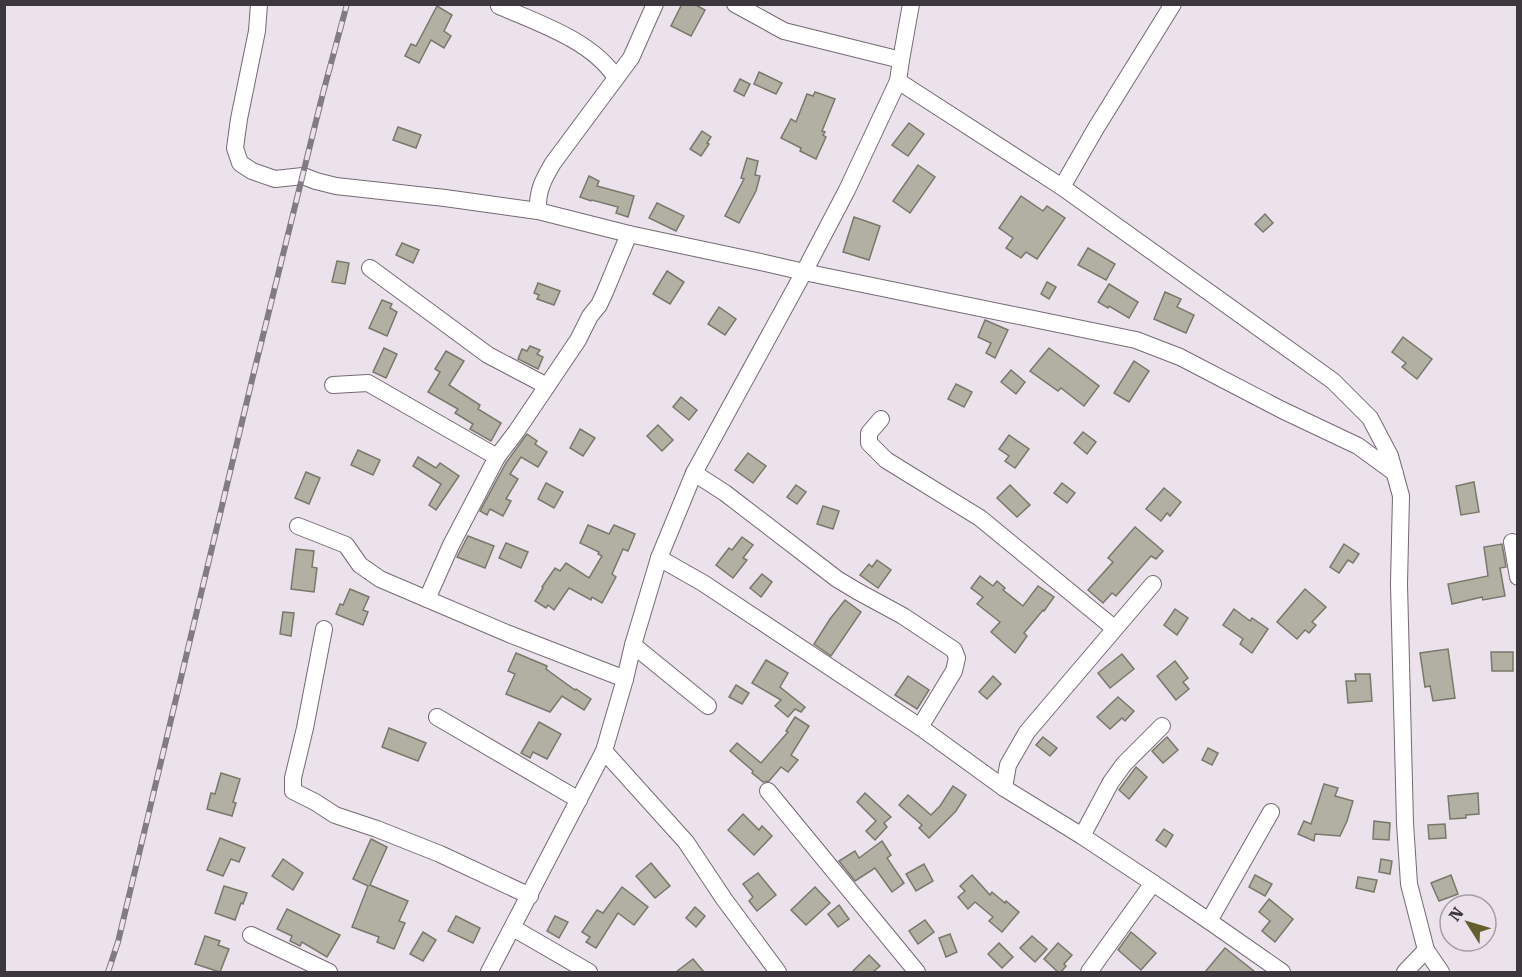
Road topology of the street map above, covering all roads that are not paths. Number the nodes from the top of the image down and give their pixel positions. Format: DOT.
graph roads {
  1 [pos="259,4"];
  2 [pos="655,4"];
  3 [pos="735,4"];
  4 [pos="911,4"];
  5 [pos="1173,4"];
  6 [pos="499,6"];
  7 [pos="901,60"];
  8 [pos="616,78"];
  9 [pos="898,81"];
  10 [pos="1062,186"];
  11 [pos="538,212"];
  12 [pos="629,234"];
  13 [pos="370,268"];
  14 [pos="804,272"];
  15 [pos="333,385"];
  16 [pos="547,386"];
  17 [pos="881,419"];
  18 [pos="497,457"];
  19 [pos="694,473"];
  20 [pos="1395,474"];
  21 [pos="298,526"];
  22 [pos="1512,542"];
  23 [pos="659,558"];
  24 [pos="1518,577"];
  25 [pos="1153,584"];
  26 [pos="428,599"];
  27 [pos="1114,628"];
  28 [pos="324,629"];
  29 [pos="633,645"];
  30 [pos="625,679"];
  31 [pos="708,706"];
  32 [pos="437,717"];
  33 [pos="1162,726"];
  34 [pos="920,727"];
  35 [pos="604,751"];
  36 [pos="1004,788"];
  37 [pos="768,791"];
  38 [pos="579,800"];
  39 [pos="1271,812"];
  40 [pos="1082,836"];
  41 [pos="1153,884"];
  42 [pos="530,896"];
  43 [pos="1209,921"];
  44 [pos="513,928"];
  45 [pos="251,935"];
  46 [pos="1426,950"];
  47 [pos="329,972"];
  48 [pos="489,972"];
  49 [pos="589,972"];
  50 [pos="778,972"];
  51 [pos="917,972"];
  52 [pos="1089,972"];
  53 [pos="1282,972"];
  54 [pos="1406,972"];
  55 [pos="1441,972"];
  1 -- 11 [label="street"];
  2 -- 8 [label="street"];
  3 -- 7 [label="street"];
  4 -- 7 [label="street"];
  5 -- 10 [label="street"];
  6 -- 8 [label="street"];
  7 -- 9 [label="street"];
  8 -- 11 [label="street"];
  9 -- 10 [label="street"];
  9 -- 14 [label="street"];
  10 -- 20 [label="street"];
  11 -- 12 [label="street"];
  12 -- 14 [label="street"];
  12 -- 16 [label="street"];
  13 -- 16 [label="street"];
  14 -- 19 [label="street"];
  14 -- 20 [label="street"];
  15 -- 18 [label="street"];
  16 -- 18 [label="street"];
  17 -- 27 [label="street"];
  18 -- 26 [label="street"];
  19 -- 23 [label="street"];
  19 -- 34 [label="street"];
  20 -- 46 [label="street"];
  21 -- 26 [label="street"];
  22 -- 24 [label="street"];
  23 -- 29 [label="street"];
  23 -- 34 [label="street"];
  25 -- 27 [label="street"];
  26 -- 30 [label="street"];
  27 -- 36 [label="street"];
  28 -- 42 [label="street"];
  29 -- 30 [label="street"];
  29 -- 31 [label="street"];
  30 -- 35 [label="street"];
  32 -- 38 [label="street"];
  33 -- 40 [label="street"];
  34 -- 36 [label="street"];
  35 -- 38 [label="street"];
  35 -- 50 [label="street"];
  36 -- 40 [label="street"];
  37 -- 51 [label="street"];
  38 -- 42 [label="street"];
  39 -- 43 [label="street"];
  40 -- 41 [label="street"];
  41 -- 43 [label="street"];
  41 -- 52 [label="street"];
  42 -- 44 [label="street"];
  43 -- 53 [label="street"];
  44 -- 48 [label="street"];
  44 -- 49 [label="street"];
  45 -- 47 [label="street"];
  46 -- 54 [label="street"];
  46 -- 55 [label="street"];
}
